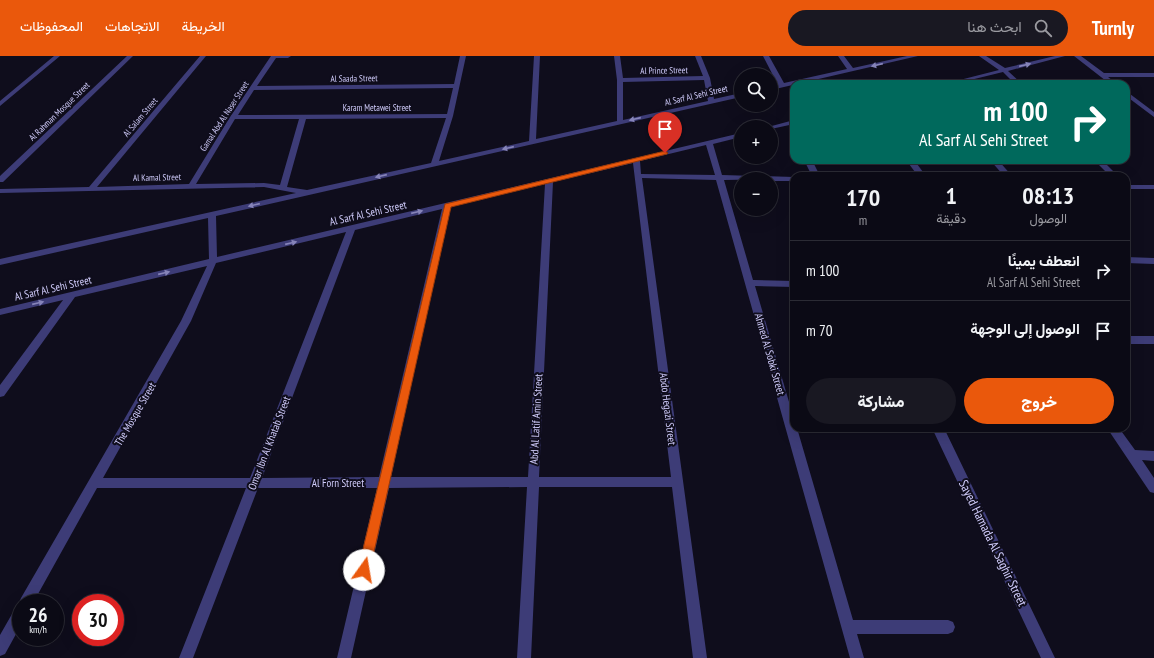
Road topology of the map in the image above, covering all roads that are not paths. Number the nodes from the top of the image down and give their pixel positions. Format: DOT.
graph roads {
  1 [pos="57,56"];
  2 [pos="130,56"];
  3 [pos="203,56"];
  4 [pos="274,56"];
  5 [pos="288,56"];
  6 [pos="463,56"];
  7 [pos="537,56"];
  8 [pos="617,56"];
  9 [pos="698,56"];
  10 [pos="766,56"];
  11 [pos="841,56"];
  12 [pos="912,56"];
  13 [pos="982,56"];
  14 [pos="1062,56"];
  15 [pos="1077,56"];
  16 [pos="851,70"];
  17 [pos="1004,70"];
  18 [pos="1103,75"];
  19 [pos="1154,75"];
  20 [pos="707,78"];
  21 [pos="620,80"];
  22 [pos="808,80"];
  23 [pos="963,80"];
  24 [pos="1015,80"];
  25 [pos="1109,80"];
  26 [pos="790,84"];
  27 [pos="456,86"];
  28 [pos="782,86"];
  29 [pos="778,87"];
  30 [pos="253,88"];
  31 [pos="1130,96"];
  32 [pos="734,97"];
  33 [pos="711,102"];
  34 [pos="0,104"];
  35 [pos="1154,115"];
  36 [pos="450,116"];
  37 [pos="233,117"];
  38 [pos="303,117"];
  39 [pos="790,122"];
  40 [pos="620,123"];
  41 [pos="778,125"];
  42 [pos="734,137"];
  43 [pos="532,142"];
  44 [pos="709,142"];
  45 [pos="636,160"];
  46 [pos="434,164"];
  47 [pos="998,164"];
  48 [pos="1102,164"];
  49 [pos="1004,172"];
  50 [pos="1110,172"];
  51 [pos="639,176"];
  52 [pos="719,177"];
  53 [pos="790,179"];
  54 [pos="0,180"];
  55 [pos="548,181"];
  56 [pos="191,187"];
  57 [pos="283,187"];
  58 [pos="1130,187"];
  59 [pos="1154,187"];
  60 [pos="91,189"];
  61 [pos="0,191"];
  62 [pos="313,192"];
  63 [pos="447,205"];
  64 [pos="212,215"];
  65 [pos="352,228"];
  66 [pos="1130,260"];
  67 [pos="1154,261"];
  68 [pos="0,262"];
  69 [pos="213,262"];
  70 [pos="749,283"];
  71 [pos="790,284"];
  72 [pos="72,295"];
  73 [pos="0,312"];
  74 [pos="1130,340"];
  75 [pos="1154,340"];
  76 [pos="0,393"];
  77 [pos="790,425"];
  78 [pos="792,432"];
  79 [pos="940,432"];
  80 [pos="1116,432"];
  81 [pos="1132,455"];
  82 [pos="1154,456"];
  83 [pos="384,482"];
  84 [pos="532,482"];
  85 [pos="678,482"];
  86 [pos="95,483"];
  87 [pos="253,483"];
  88 [pos="1154,488"];
  89 [pos="31,594"];
  90 [pos="848,627"];
  91 [pos="948,627"];
  92 [pos="12,628"];
  93 [pos="0,649"];
  94 [pos="186,658"];
  95 [pos="344,658"];
  96 [pos="524,658"];
  97 [pos="700,658"];
  98 [pos="857,658"];
  99 [pos="1048,658"];
  1 -- 34 [label="street"];
  2 -- 54 [label="street, Al Rahman Mosque Street"];
  3 -- 60 [label="street, Al Salam Street"];
  4 -- 5 [label="street"];
  4 -- 30 [label="street, Gamal Abd Al Naser Street"];
  6 -- 27 [label="street"];
  7 -- 43 [label="street"];
  8 -- 21 [label="street"];
  9 -- 20 [label="street"];
  10 -- 28 [label="street"];
  11 -- 16 [label="street"];
  12 -- 16 [label="street, one-way"];
  13 -- 17 [label="street"];
  17 -- 14 [label="street, one-way"];
  15 -- 18 [label="street"];
  16 -- 22 [label="street"];
  17 -- 23 [label="street"];
  17 -- 24 [label="street"];
  18 -- 19 [label="street"];
  18 -- 25 [label="street"];
  20 -- 21 [label="street, Al Prince Street"];
  20 -- 33 [label="street"];
  21 -- 40 [label="street"];
  26 -- 28 [label="street"];
  27 -- 30 [label="street, Al Saada Street"];
  27 -- 36 [label="street"];
  28 -- 29 [label="street"];
  30 -- 37 [label="street, Gamal Abd Al Naser Street"];
  31 -- 35 [label="street"];
  32 -- 33 [label="street, Al Sarf Al Sehi Street"];
  33 -- 40 [label="street, Al Sarf Al Sehi Street, one-way"];
  36 -- 38 [label="street, Karam Metawei Street"];
  36 -- 46 [label="street"];
  37 -- 38 [label="street, Karam Metawei Street"];
  37 -- 56 [label="street, Gamal Abd Al Naser Street"];
  38 -- 57 [label="street"];
  39 -- 41 [label="street"];
  40 -- 43 [label="street, Al Sarf Al Sehi Street"];
  42 -- 44 [label="street, Al Sarf Al Sehi Street"];
  43 -- 46 [label="street, Al Sarf Al Sehi Street, one-way"];
  44 -- 45 [label="street, Al Sarf Al Sehi Street"];
  44 -- 52 [label="street, Ahmed Al Sobki Street"];
  45 -- 51 [label="street, Abdo Hegazi Street"];
  45 -- 55 [label="street, Al Sarf Al Sehi Street"];
  46 -- 62 [label="street, Al Sarf Al Sehi Street, one-way"];
  47 -- 49 [label="street"];
  48 -- 50 [label="street"];
  51 -- 52 [label="street"];
  51 -- 85 [label="street, Abdo Hegazi Street"];
  52 -- 53 [label="street"];
  52 -- 70 [label="street, Ahmed Al Sobki Street"];
  55 -- 63 [label="street, Al Sarf Al Sehi Street"];
  55 -- 84 [label="street, Abd Al Latif Amin Street"];
  56 -- 57 [label="street, Al Kamal Street"];
  56 -- 60 [label="street, Al Kamal Street"];
  57 -- 62 [label="street, Al Kamal Street"];
  58 -- 59 [label="street"];
  60 -- 61 [label="street, Al Kamal Street"];
  62 -- 64 [label="street, Al Sarf Al Sehi Street, one-way"];
  65 -- 63 [label="street, Al Sarf Al Sehi Street, one-way"];
  63 -- 83 [label="street"];
  64 -- 68 [label="street, Al Sarf Al Sehi Street"];
  64 -- 69 [label="street, The Mosque Street"];
  69 -- 65 [label="street, Al Sarf Al Sehi Street, one-way"];
  65 -- 87 [label="street, Omar Ibn Al Khatab Street"];
  66 -- 67 [label="street"];
  72 -- 69 [label="street, Al Sarf Al Sehi Street, one-way"];
  69 -- 86 [label="street, The Mosque Street"];
  70 -- 71 [label="street"];
  70 -- 77 [label="street, Ahmed Al Sobki Street"];
  73 -- 72 [label="street, Al Sarf Al Sehi Street, one-way"];
  72 -- 76 [label="street"];
  74 -- 75 [label="street"];
  78 -- 90 [label="street, Ahmed Al Sobki Street"];
  79 -- 99 [label="street, Sayed Hamada Al Saghir Street"];
  80 -- 81 [label="street"];
  81 -- 82 [label="street"];
  81 -- 88 [label="street"];
  83 -- 84 [label="street, Al Forn Street"];
  83 -- 87 [label="street, Al Forn Street"];
  83 -- 95 [label="street"];
  84 -- 85 [label="street, Al Forn Street"];
  84 -- 96 [label="street, Abd Al Latif Amin Street"];
  85 -- 97 [label="street, Abdo Hegazi Street"];
  86 -- 87 [label="street, Al Forn Street"];
  86 -- 89 [label="street, The Mosque Street"];
  87 -- 94 [label="street, Omar Ibn Al Khatab Street"];
  90 -- 91 [label="street"];
  90 -- 98 [label="street, Ahmed Al Sobki Street"];
  92 -- 93 [label="street"];
}
